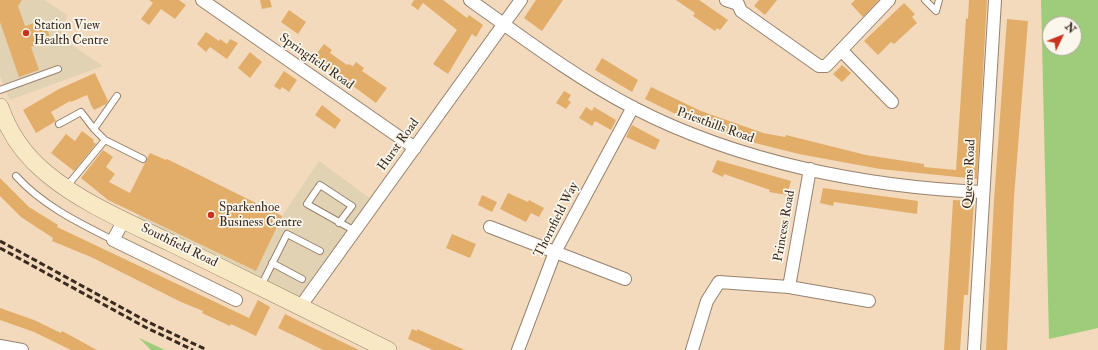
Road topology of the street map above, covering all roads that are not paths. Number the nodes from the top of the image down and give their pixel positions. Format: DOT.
graph roads {
  1 [pos="202,0"];
  2 [pos="470,0"];
  3 [pos="521,0"];
  4 [pos="726,0"];
  5 [pos="889,0"];
  6 [pos="925,0"];
  7 [pos="939,0"];
  8 [pos="995,0"];
  9 [pos="742,2"];
  10 [pos="503,23"];
  11 [pos="842,51"];
  12 [pos="58,69"];
  13 [pos="0,90"];
  14 [pos="117,96"];
  15 [pos="892,102"];
  16 [pos="0,107"];
  17 [pos="633,108"];
  18 [pos="59,124"];
  19 [pos="94,129"];
  20 [pos="105,140"];
  21 [pos="415,148"];
  22 [pos="143,159"];
  23 [pos="810,170"];
  24 [pos="16,176"];
  25 [pos="66,188"];
  26 [pos="983,192"];
  27 [pos="124,220"];
  28 [pos="339,223"];
  29 [pos="490,227"];
  30 [pos="355,231"];
  31 [pos="114,240"];
  32 [pos="320,252"];
  33 [pos="555,252"];
  34 [pos="272,263"];
  35 [pos="302,279"];
  36 [pos="625,279"];
  37 [pos="261,287"];
  38 [pos="789,287"];
  39 [pos="236,300"];
  40 [pos="869,301"];
  41 [pos="300,307"];
  42 [pos="0,346"];
  43 [pos="370,346"];
  44 [pos="22,350"];
  45 [pos="388,350"];
  46 [pos="518,350"];
  47 [pos="692,350"];
  48 [pos="974,350"];
  1 -- 21 [label="street, Springfield Road"];
  2 -- 10 [label="street, Priesthills Road"];
  3 -- 10 [label="street, Hurst Road"];
  4 -- 9 [label="street"];
  5 -- 11 [label="street"];
  6 -- 7 [label="lane"];
  8 -- 26 [label="street, Queens Road"];
  9 -- 11 [label="street"];
  10 -- 17 [label="street, Priesthills Road"];
  10 -- 21 [label="street, Hurst Road"];
  11 -- 15 [label="street"];
  12 -- 13 [label="lane"];
  14 -- 19 [label="lane"];
  16 -- 25 [label="main road, Southfield Road"];
  17 -- 23 [label="street, Priesthills Road"];
  17 -- 33 [label="street, Thornfield Way"];
  18 -- 19 [label="lane"];
  19 -- 20 [label="lane"];
  20 -- 22 [label="lane"];
  20 -- 25 [label="lane"];
  21 -- 30 [label="street, Hurst Road"];
  23 -- 26 [label="street, Priesthills Road"];
  23 -- 38 [label="street, Princess Road"];
  24 -- 31 [label="lane"];
  25 -- 27 [label="main road, Southfield Road"];
  26 -- 48 [label="street, Queens Road"];
  27 -- 31 [label="street"];
  27 -- 37 [label="main road, Southfield Road"];
  28 -- 28 [label="lane"];
  28 -- 30 [label="lane"];
  29 -- 33 [label="street"];
  30 -- 41 [label="street, Hurst Road"];
  31 -- 39 [label="street"];
  32 -- 34 [label="lane"];
  33 -- 36 [label="street"];
  33 -- 46 [label="street, Thornfield Way"];
  34 -- 35 [label="lane"];
  34 -- 37 [label="lane"];
  37 -- 41 [label="main road, Southfield Road"];
  38 -- 40 [label="street"];
  38 -- 47 [label="street"];
  41 -- 43 [label="main road, Southfield Road"];
  42 -- 44 [label="street"];
  43 -- 45 [label="main road, Southfield Road"];
}
